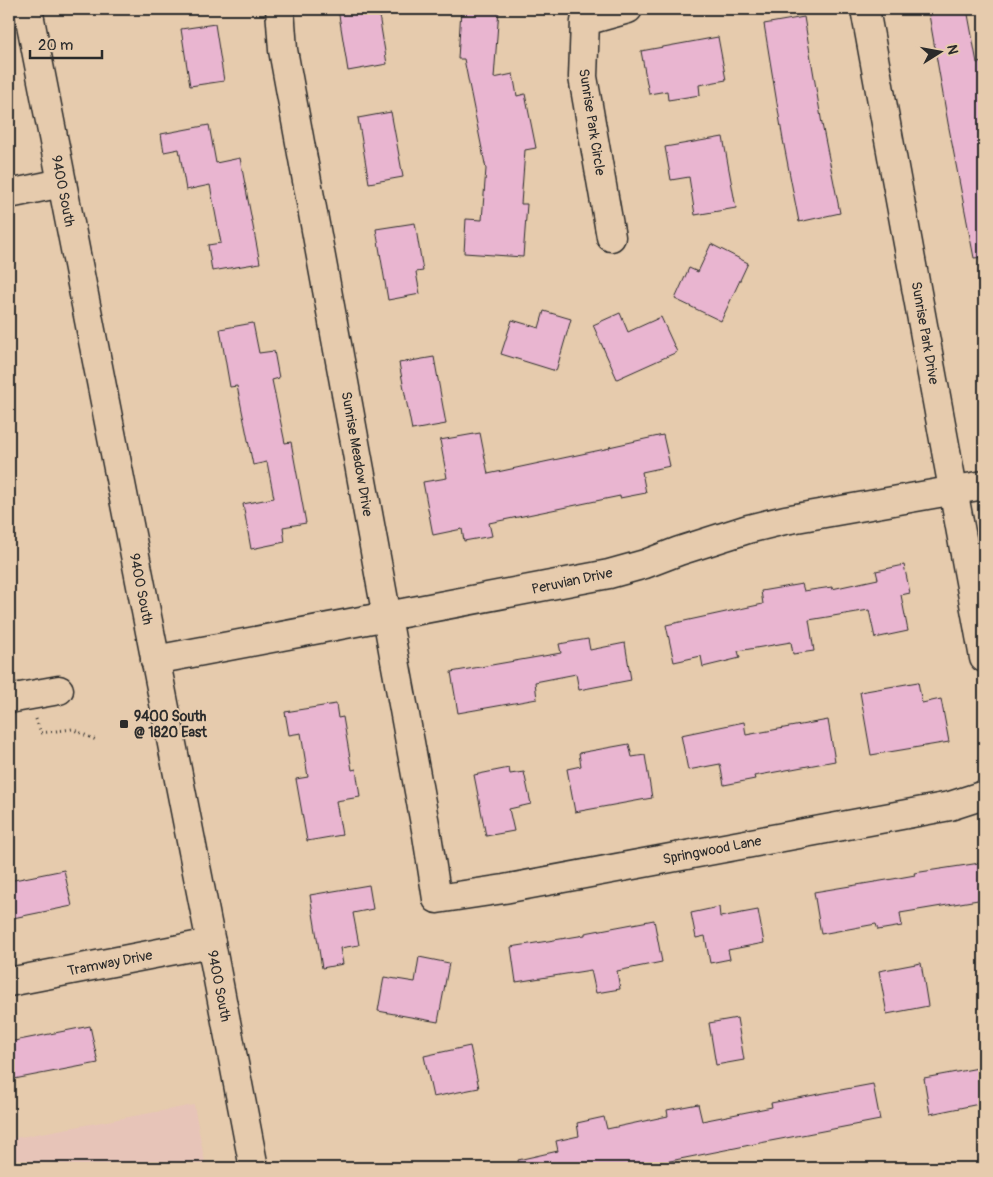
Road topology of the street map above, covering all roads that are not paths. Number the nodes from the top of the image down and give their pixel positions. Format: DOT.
graph roads {
  1 [pos="28,9"];
  2 [pos="280,9"];
  3 [pos="628,9"];
  4 [pos="865,9"];
  5 [pos="62,182"];
  6 [pos="9,194"];
  7 [pos="611,237"];
  8 [pos="984,485"];
  9 [pos="953,490"];
  10 [pos="387,616"];
  11 [pos="984,658"];
  12 [pos="155,660"];
  13 [pos="58,690"];
  14 [pos="9,700"];
  15 [pos="984,795"];
  16 [pos="437,899"];
  17 [pos="211,943"];
  18 [pos="9,982"];
  19 [pos="253,1168"];
  1 -- 5 [label="street, 9400 South"];
  2 -- 10 [label="street, Sunrise Meadow Drive"];
  3 -- 7 [label="street, Sunrise Park Circle"];
  4 -- 9 [label="street, Sunrise Park Drive"];
  5 -- 6 [label="street"];
  5 -- 12 [label="street, 9400 South"];
  8 -- 9 [label="street, Peruvian Drive"];
  9 -- 10 [label="street, Peruvian Drive"];
  9 -- 11 [label="street, Sunrise Park Drive"];
  10 -- 12 [label="street, Peruvian Drive"];
  10 -- 16 [label="street, Sunrise Meadow Drive"];
  12 -- 17 [label="street, 9400 South"];
  13 -- 14 [label="street"];
  15 -- 16 [label="street, Springwood Lane"];
  17 -- 18 [label="street, Tramway Drive"];
  17 -- 19 [label="street, 9400 South"];
}
